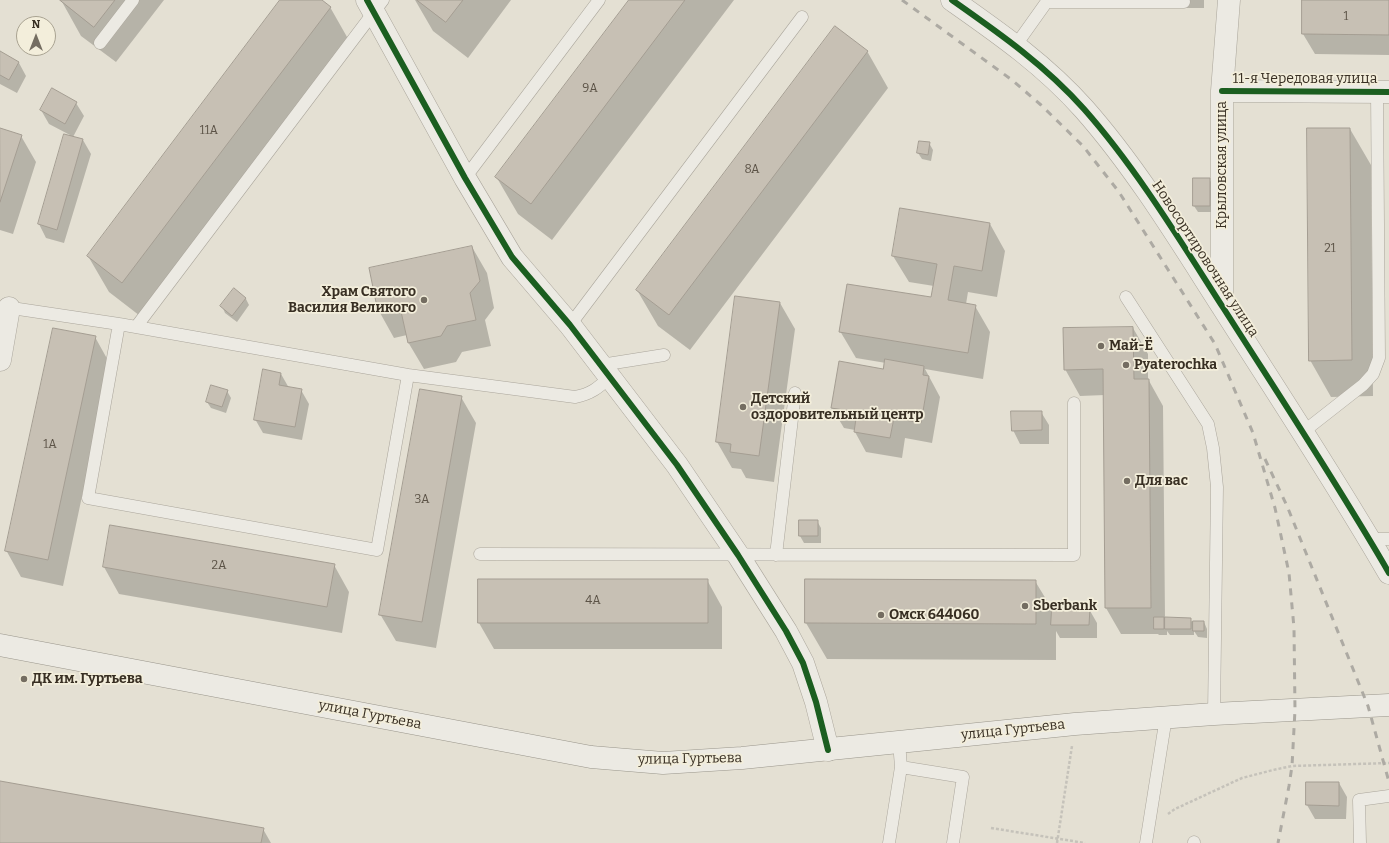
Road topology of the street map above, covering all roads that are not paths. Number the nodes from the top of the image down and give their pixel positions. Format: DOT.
graph roads {
  1 [pos="133,0"];
  2 [pos="600,0"];
  3 [pos="952,0"];
  4 [pos="1229,0"];
  5 [pos="1048,1"];
  6 [pos="1184,2"];
  7 [pos="375,4"];
  8 [pos="802,17"];
  9 [pos="100,43"];
  10 [pos="1016,45"];
  11 [pos="1222,92"];
  12 [pos="1383,92"];
  13 [pos="465,178"];
  14 [pos="1126,297"];
  15 [pos="1222,306"];
  16 [pos="5,307"];
  17 [pos="119,324"];
  18 [pos="570,325"];
  19 [pos="136,327"];
  20 [pos="664,355"];
  21 [pos="0,360"];
  22 [pos="606,371"];
  23 [pos="408,375"];
  24 [pos="795,393"];
  25 [pos="1074,403"];
  26 [pos="1303,432"];
  27 [pos="1379,539"];
  28 [pos="480,554"];
  29 [pos="738,555"];
  30 [pos="776,555"];
  31 [pos="1389,573"];
  32 [pos="0,645"];
  33 [pos="1389,705"];
  34 [pos="1214,714"];
  35 [pos="1166,717"];
  36 [pos="899,742"];
  37 [pos="828,750"];
  38 [pos="901,767"];
  39 [pos="1389,796"];
  40 [pos="1146,840"];
  41 [pos="889,843"];
  42 [pos="953,843"];
  43 [pos="1360,843"];
  1 -- 9 [label="lane"];
  2 -- 13 [label="lane"];
  3 -- 10 [label="street, Новосортировочная улица"];
  4 -- 11 [label="street, Крыловская улица"];
  5 -- 6 [label="lane"];
  5 -- 10 [label="lane"];
  7 -- 13 [label="street"];
  7 -- 19 [label="lane"];
  8 -- 18 [label="lane"];
  10 -- 15 [label="street, Новосортировочная улица"];
  11 -- 12 [label="street, 11-я Чередовая улица"];
  11 -- 15 [label="street, Крыловская улица"];
  12 -- 26 [label="lane"];
  13 -- 18 [label="street"];
  14 -- 34 [label="lane"];
  15 -- 26 [label="street, Новосортировочная улица"];
  16 -- 17 [label="lane"];
  16 -- 21 [label="street"];
  17 -- 19 [label="lane"];
  17 -- 23 [label="lane"];
  18 -- 22 [label="street"];
  19 -- 23 [label="lane"];
  20 -- 22 [label="lane"];
  22 -- 23 [label="lane"];
  22 -- 29 [label="street"];
  24 -- 30 [label="lane"];
  25 -- 30 [label="lane"];
  26 -- 27 [label="street, Новосортировочная улица"];
  27 -- 31 [label="street, Новосортировочная улица"];
  28 -- 29 [label="lane"];
  29 -- 30 [label="lane"];
  29 -- 37 [label="street"];
  32 -- 37 [label="street, улица Гуртьева"];
  33 -- 34 [label="street, улица Гуртьева"];
  34 -- 35 [label="street, улица Гуртьева"];
  35 -- 36 [label="street, улица Гуртьева"];
  35 -- 40 [label="lane"];
  36 -- 37 [label="street, улица Гуртьева"];
  36 -- 38 [label="lane"];
  38 -- 41 [label="lane"];
  38 -- 42 [label="lane"];
  39 -- 43 [label="lane"];
}
